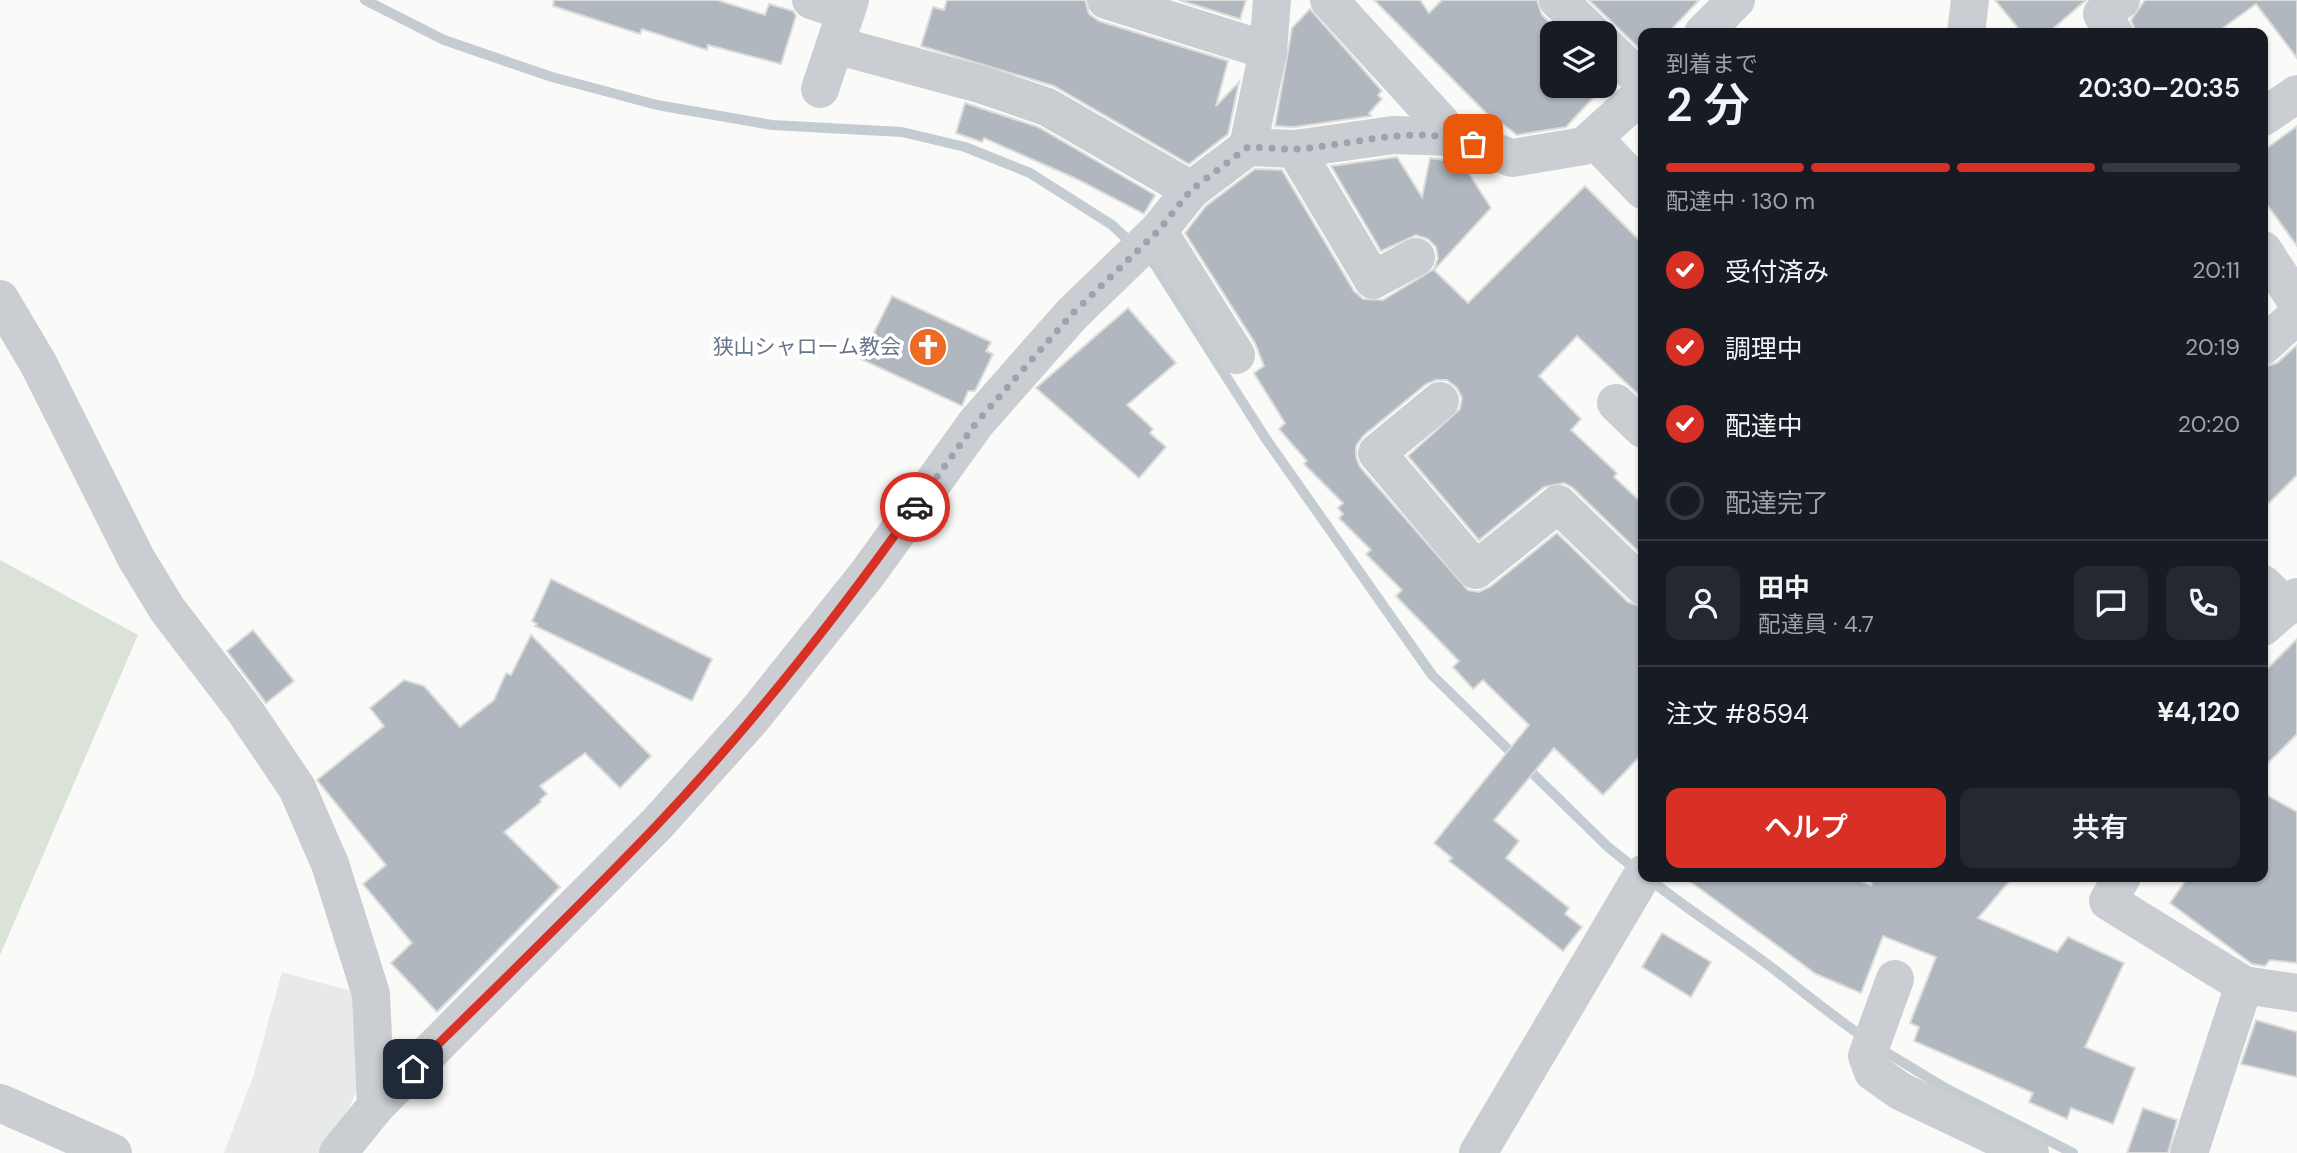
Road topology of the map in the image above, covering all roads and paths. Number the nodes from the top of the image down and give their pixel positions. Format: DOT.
graph roads {
  1 [pos="1106,0"];
  2 [pos="1272,0"];
  3 [pos="1329,0"];
  4 [pos="1558,0"];
  5 [pos="1736,0"];
  6 [pos="1970,0"];
  7 [pos="2121,0"];
  8 [pos="835,14"];
  9 [pos="1580,21"];
  10 [pos="1708,28"];
  11 [pos="1967,28"];
  12 [pos="2111,28"];
  13 [pos="1268,51"];
  14 [pos="1617,57"];
  15 [pos="1638,77"];
  16 [pos="820,89"];
  17 [pos="2297,93"];
  18 [pos="1638,98"];
  19 [pos="2268,113"];
  20 [pos="1454,137"];
  21 [pos="1595,140"];
  22 [pos="1248,147"];
  23 [pos="1295,149"];
  24 [pos="1638,185"];
  25 [pos="1191,190"];
  26 [pos="1158,231"];
  27 [pos="1416,257"];
  28 [pos="2268,258"];
  29 [pos="0,299"];
  30 [pos="2296,302"];
  31 [pos="2268,339"];
  32 [pos="1236,355"];
  33 [pos="1440,401"];
  34 [pos="1616,403"];
  35 [pos="1638,424"];
  36 [pos="1638,581"];
  37 [pos="1637,882"];
  38 [pos="2119,882"];
  39 [pos="1895,979"];
  40 [pos="2244,985"];
  41 [pos="2297,993"];
  42 [pos="0,1103"];
  43 [pos="376,1106"];
  44 [pos="113,1153"];
  45 [pos="338,1153"];
  46 [pos="1478,1153"];
  47 [pos="2030,1153"];
  48 [pos="2189,1153"];
  1 -- 13 [label="street"];
  2 -- 13 [label="street"];
  3 -- 20 [label="street"];
  4 -- 9 [label="street"];
  5 -- 10 [label="street"];
  6 -- 11 [label="street"];
  7 -- 12 [label="street"];
  8 -- 16 [label="street"];
  8 -- 25 [label="street"];
  13 -- 22 [label="street"];
  14 -- 15 [label="street"];
  17 -- 19 [label="street"];
  18 -- 21 [label="street"];
  20 -- 21 [label="street"];
  20 -- 23 [label="street"];
  21 -- 24 [label="street"];
  22 -- 23 [label="street"];
  22 -- 25 [label="street"];
  23 -- 27 [label="street"];
  25 -- 26 [label="street"];
  26 -- 32 [label="street"];
  26 -- 43 [label="street"];
  28 -- 30 [label="street"];
  29 -- 43 [label="street"];
  30 -- 31 [label="street"];
  33 -- 36 [label="street"];
  34 -- 35 [label="street"];
  37 -- 46 [label="street"];
  38 -- 40 [label="street"];
  39 -- 47 [label="street"];
  40 -- 41 [label="street"];
  40 -- 48 [label="street"];
  42 -- 44 [label="street"];
  43 -- 45 [label="street"];
}
